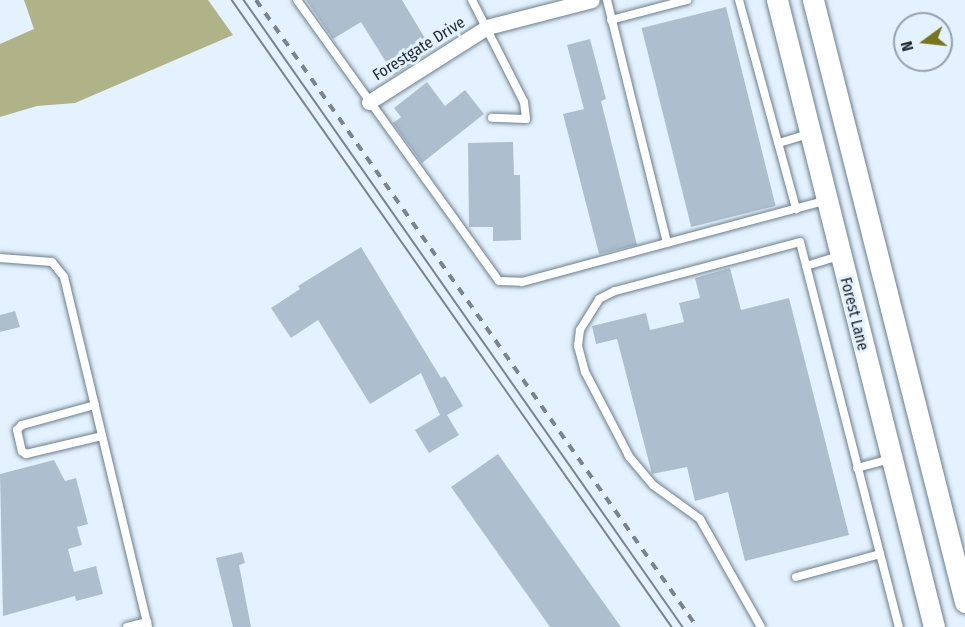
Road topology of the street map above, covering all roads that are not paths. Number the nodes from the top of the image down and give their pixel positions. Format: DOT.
graph roads {
  1 [pos="297,0"];
  2 [pos="472,0"];
  3 [pos="592,0"];
  4 [pos="607,0"];
  5 [pos="687,0"];
  6 [pos="740,0"];
  7 [pos="777,0"];
  8 [pos="813,0"];
  9 [pos="611,20"];
  10 [pos="487,27"];
  11 [pos="369,102"];
  12 [pos="492,118"];
  13 [pos="844,124"];
  14 [pos="811,134"];
  15 [pos="779,143"];
  16 [pos="826,200"];
  17 [pos="796,209"];
  18 [pos="667,243"];
  19 [pos="840,256"];
  20 [pos="0,258"];
  21 [pos="806,266"];
  22 [pos="94,405"];
  23 [pos="102,436"];
  24 [pos="926,451"];
  25 [pos="892,459"];
  26 [pos="857,468"];
  27 [pos="880,554"];
  28 [pos="796,577"];
  29 [pos="965,602"];
  30 [pos="147,624"];
  31 [pos="127,627"];
  32 [pos="761,627"];
  33 [pos="899,627"];
  34 [pos="934,627"];
  1 -- 11 [label="lane"];
  2 -- 10 [label="lane"];
  3 -- 10 [label="street, Forestgate Drive"];
  4 -- 9 [label="lane"];
  5 -- 9 [label="lane"];
  6 -- 15 [label="lane"];
  7 -- 14 [label="main road, Forest Lane"];
  8 -- 13 [label="main road"];
  9 -- 18 [label="lane"];
  10 -- 11 [label="street, Forestgate Drive"];
  10 -- 12 [label="lane"];
  11 -- 18 [label="lane"];
  13 -- 14 [label="main road"];
  13 -- 24 [label="main road"];
  14 -- 15 [label="lane"];
  14 -- 16 [label="main road, Forest Lane"];
  15 -- 17 [label="lane"];
  16 -- 17 [label="lane"];
  16 -- 19 [label="main road, Forest Lane"];
  17 -- 18 [label="lane"];
  19 -- 21 [label="lane"];
  19 -- 25 [label="main road, Forest Lane"];
  20 -- 22 [label="lane"];
  21 -- 26 [label="lane"];
  21 -- 32 [label="lane"];
  22 -- 23 [label="lane"];
  22 -- 23 [label="lane"];
  23 -- 30 [label="lane"];
  24 -- 25 [label="main road"];
  24 -- 29 [label="main road"];
  25 -- 26 [label="lane"];
  25 -- 34 [label="main road, Forest Lane"];
  26 -- 27 [label="lane"];
  27 -- 28 [label="lane"];
  27 -- 33 [label="lane"];
  30 -- 31 [label="lane"];
}
